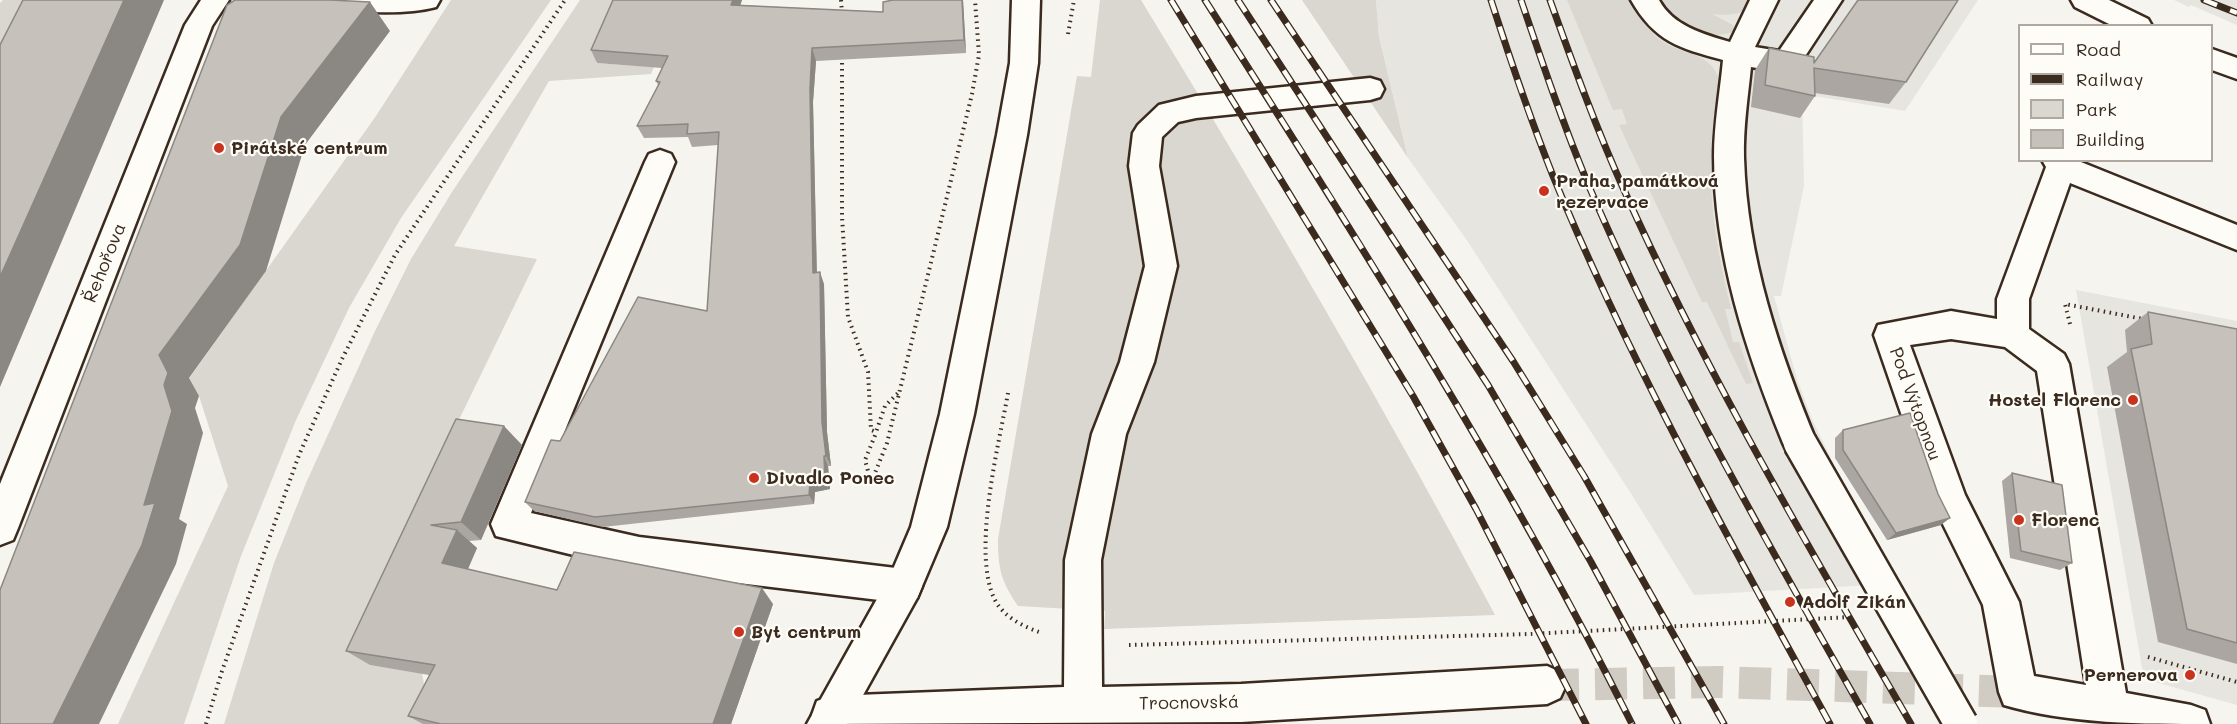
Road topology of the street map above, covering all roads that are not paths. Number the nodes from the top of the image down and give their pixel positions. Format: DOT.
graph roads {
  1 [pos="214,0"];
  2 [pos="346,0"];
  3 [pos="426,0"];
  4 [pos="1026,0"];
  5 [pos="1645,0"];
  6 [pos="1764,0"];
  7 [pos="1828,0"];
  8 [pos="2085,0"];
  9 [pos="2134,24"];
  10 [pos="1738,54"];
  11 [pos="2213,60"];
  12 [pos="2237,69"];
  13 [pos="1370,89"];
  14 [pos="660,162"];
  15 [pos="2059,164"];
  16 [pos="2237,238"];
  17 [pos="2013,335"];
  18 [pos="0,528"];
  19 [pos="904,586"];
  20 [pos="1547,685"];
  21 [pos="1083,705"];
  22 [pos="2109,708"];
  23 [pos="996,716"];
  24 [pos="829,719"];
  25 [pos="1961,724"];
  26 [pos="2191,724"];
  1 -- 18 [label="street, Řehořova"];
  2 -- 3 [label="street"];
  4 -- 19 [label="street"];
  5 -- 10 [label="street"];
  6 -- 10 [label="street"];
  7 -- 10 [label="street"];
  8 -- 9 [label="street"];
  10 -- 25 [label="street, bridge"];
  11 -- 12 [label="street"];
  13 -- 21 [label="street"];
  14 -- 19 [label="street"];
  15 -- 16 [label="street"];
  15 -- 17 [label="street"];
  17 -- 22 [label="street, Pod Výtopnou"];
  17 -- 22 [label="street, Pod Výtopnou"];
  19 -- 24 [label="street"];
  20 -- 21 [label="street, Trocnovská"];
  21 -- 23 [label="street, Trocnovská"];
  22 -- 26 [label="street"];
  23 -- 24 [label="street, Trocnovská"];
}
